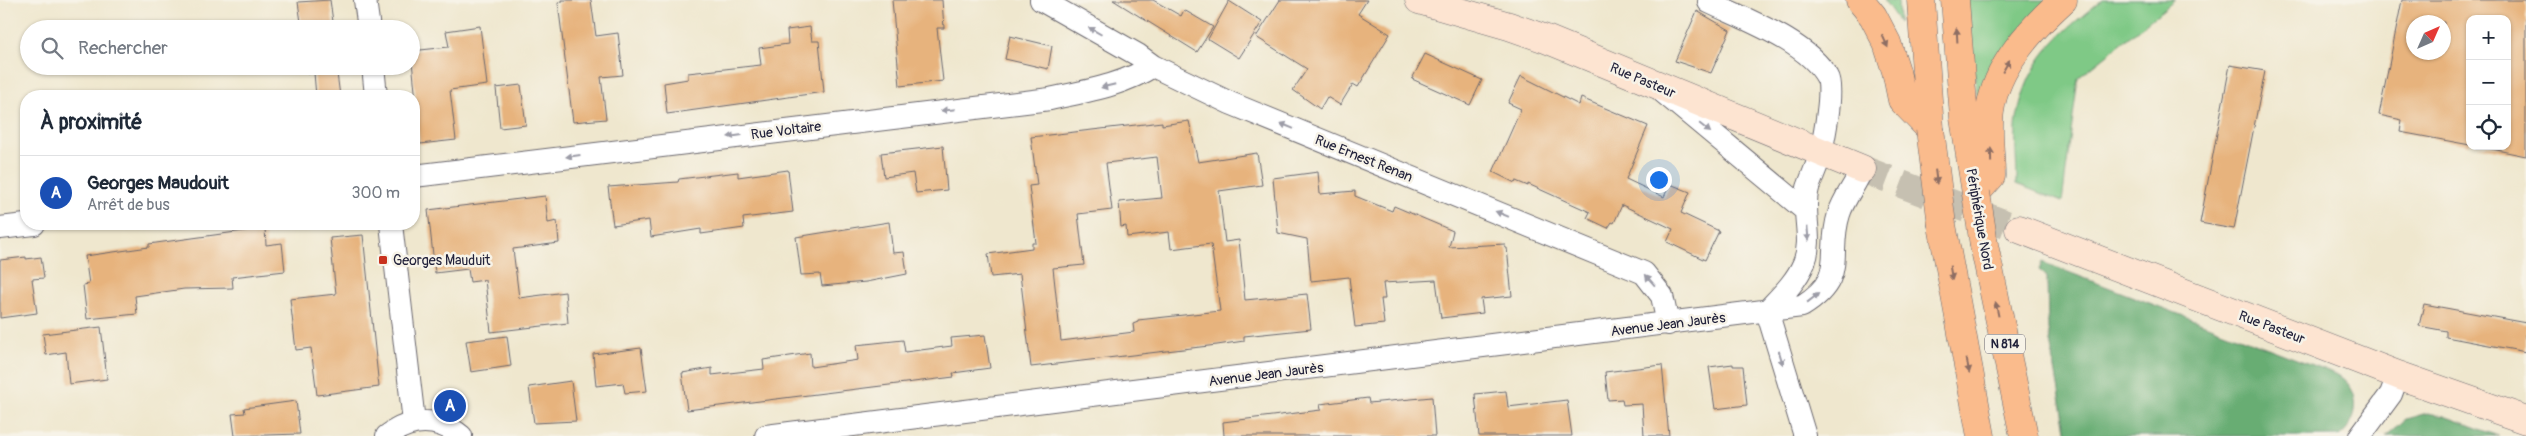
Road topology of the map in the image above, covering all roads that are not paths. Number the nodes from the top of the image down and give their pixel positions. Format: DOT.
graph roads {
  1 [pos="366,0"];
  2 [pos="1041,0"];
  3 [pos="1419,0"];
  4 [pos="1860,0"];
  5 [pos="1921,0"];
  6 [pos="1955,0"];
  7 [pos="2063,0"];
  8 [pos="1709,2"];
  9 [pos="368,20"];
  10 [pos="1152,66"];
  11 [pos="374,75"];
  12 [pos="1655,85"];
  13 [pos="375,90"];
  14 [pos="1930,129"];
  15 [pos="1821,153"];
  16 [pos="1862,169"];
  17 [pos="420,175"];
  18 [pos="1976,193"];
  19 [pos="1805,210"];
  20 [pos="20,226"];
  21 [pos="0,228"];
  22 [pos="2019,229"];
  23 [pos="392,230"];
  24 [pos="1767,311"];
  25 [pos="1668,324"];
  26 [pos="2398,375"];
  27 [pos="2526,420"];
  28 [pos="414,422"];
  29 [pos="387,436"];
  30 [pos="461,436"];
  31 [pos="766,436"];
  32 [pos="1805,436"];
  33 [pos="1982,436"];
  34 [pos="2024,436"];
  35 [pos="2360,436"];
  1 -- 9 [label="street"];
  10 -- 2 [label="street, Rue Ernest Renan, one-way"];
  3 -- 12 [label="main road, Rue Pasteur"];
  4 -- 14 [label="highway, one-way"];
  5 -- 14 [label="highway, N 814"];
  18 -- 6 [label="highway, Périphérique Nord / N 814, one-way"];
  18 -- 7 [label="highway, one-way"];
  8 -- 15 [label="street"];
  10 -- 17 [label="street, Rue Voltaire, one-way"];
  25 -- 10 [label="street, Rue Ernest Renan, one-way"];
  11 -- 13 [label="street"];
  12 -- 15 [label="main road, Rue Pasteur"];
  12 -- 19 [label="street, one-way"];
  14 -- 33 [label="highway, N 814, one-way, bridge"];
  15 -- 16 [label="main road, Rue Pasteur"];
  15 -- 19 [label="street"];
  24 -- 16 [label="street, Avenue Jean Jaurès, one-way"];
  34 -- 18 [label="highway, Périphérique Nord / N 814, one-way, bridge"];
  19 -- 24 [label="street, one-way"];
  20 -- 21 [label="street"];
  22 -- 26 [label="main road, Rue Pasteur"];
  23 -- 28 [label="street"];
  24 -- 25 [label="street, Avenue Jean Jaurès"];
  24 -- 32 [label="street, one-way"];
  25 -- 31 [label="street, Avenue Jean Jaurès"];
  26 -- 27 [label="main road, Rue Pasteur"];
  26 -- 35 [label="street"];
  28 -- 29 [label="street"];
  28 -- 30 [label="street"];
}
